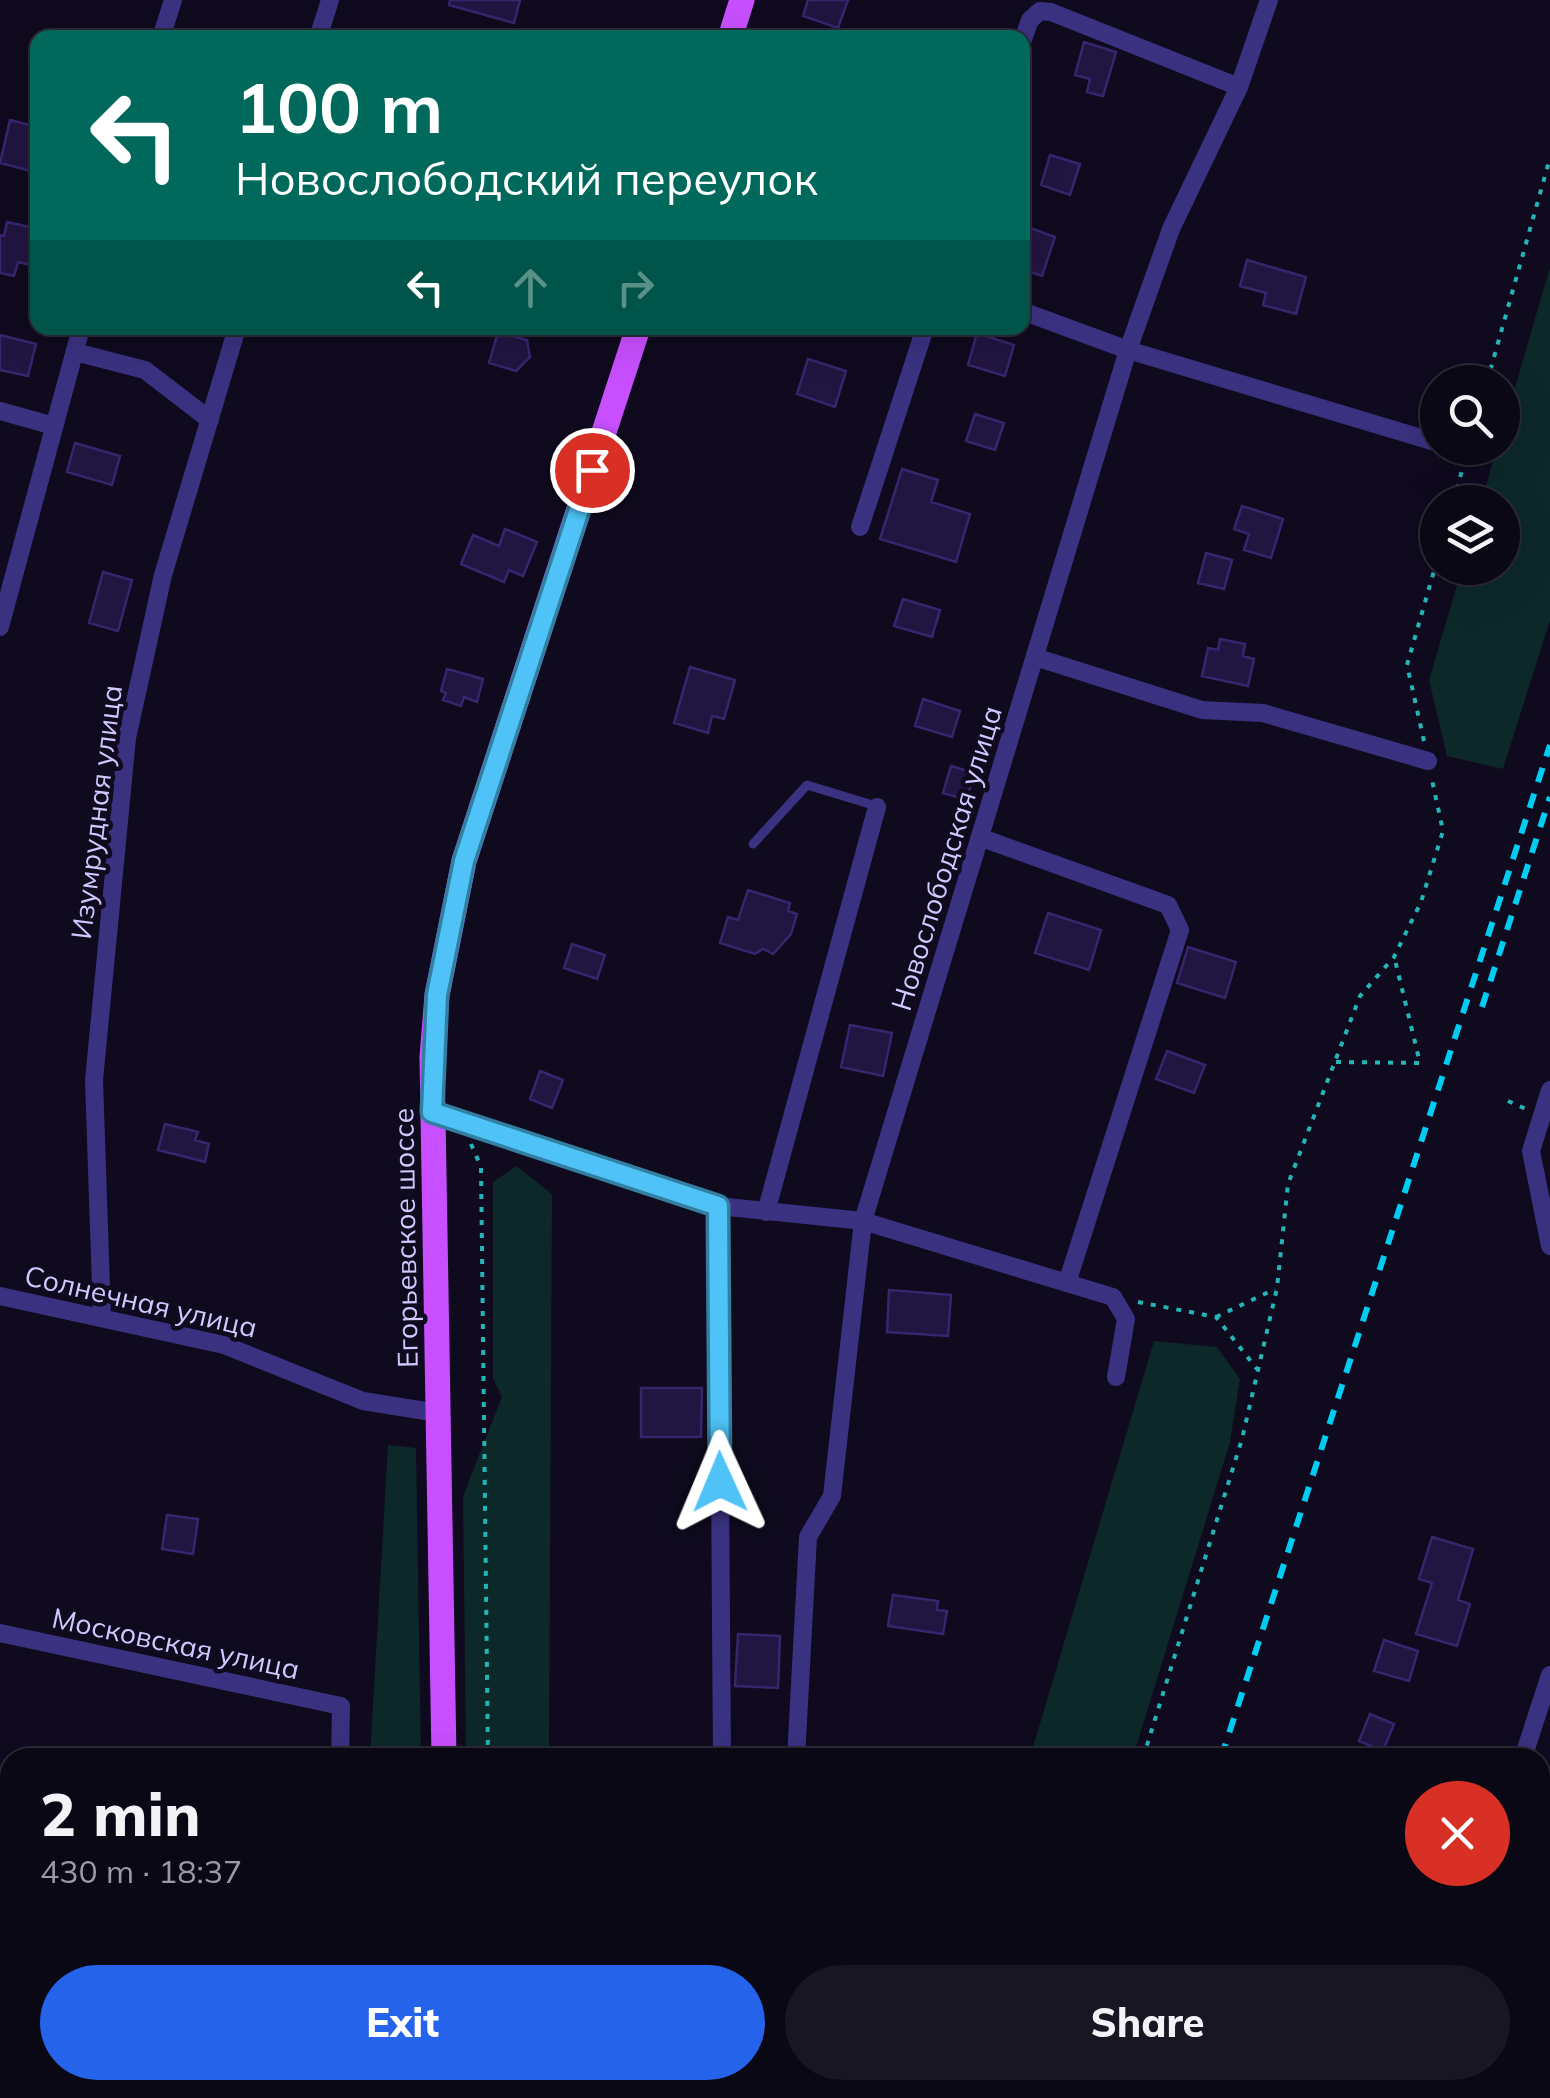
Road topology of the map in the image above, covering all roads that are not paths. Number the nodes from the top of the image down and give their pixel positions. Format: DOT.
graph roads {
  1 [pos="173,0"];
  2 [pos="330,0"];
  3 [pos="742,0"];
  4 [pos="1268,0"];
  5 [pos="164,30"];
  6 [pos="321,30"];
  7 [pos="733,30"];
  8 [pos="1026,30"];
  9 [pos="1239,86"];
  10 [pos="1030,314"];
  11 [pos="79,335"];
  12 [pos="236,335"];
  13 [pos="636,335"];
  14 [pos="923,335"];
  15 [pos="1128,350"];
  16 [pos="74,352"];
  17 [pos="0,411"];
  18 [pos="210,420"];
  19 [pos="54,426"];
  20 [pos="1420,438"];
  21 [pos="860,527"];
  22 [pos="0,627"];
  23 [pos="1035,657"];
  24 [pos="1427,757"];
  25 [pos="877,806"];
  26 [pos="982,838"];
  27 [pos="753,844"];
  28 [pos="1550,1090"];
  29 [pos="432,1112"];
  30 [pos="718,1206"];
  31 [pos="766,1212"];
  32 [pos="864,1221"];
  33 [pos="1550,1246"];
  34 [pos="1068,1283"];
  35 [pos="0,1296"];
  36 [pos="102,1317"];
  37 [pos="1116,1377"];
  38 [pos="438,1413"];
  39 [pos="0,1633"];
  40 [pos="1550,1675"];
  41 [pos="340,1748"];
  42 [pos="444,1748"];
  43 [pos="722,1748"];
  44 [pos="797,1748"];
  45 [pos="1526,1748"];
  1 -- 5 [label="street"];
  2 -- 6 [label="street"];
  3 -- 7 [label="main road"];
  4 -- 9 [label="street, Новослободская улица"];
  8 -- 9 [label="street"];
  9 -- 15 [label="street, Новослободская улица"];
  10 -- 15 [label="street"];
  11 -- 16 [label="street"];
  12 -- 18 [label="street, Изумрудная улица"];
  13 -- 29 [label="main road, Егорьевское шоссе"];
  14 -- 21 [label="street"];
  15 -- 20 [label="street"];
  15 -- 23 [label="street, Новослободская улица"];
  16 -- 18 [label="street"];
  16 -- 19 [label="street"];
  17 -- 19 [label="street"];
  18 -- 36 [label="street, Изумрудная улица"];
  19 -- 22 [label="street"];
  23 -- 24 [label="street"];
  23 -- 26 [label="street, Новослободская улица"];
  25 -- 27 [label="lane"];
  25 -- 31 [label="street"];
  26 -- 32 [label="street, Новослободская улица"];
  26 -- 34 [label="street"];
  28 -- 33 [label="street"];
  29 -- 30 [label="street"];
  29 -- 38 [label="main road, Егорьевское шоссе"];
  30 -- 31 [label="street"];
  30 -- 43 [label="street"];
  31 -- 32 [label="street"];
  32 -- 34 [label="street"];
  32 -- 44 [label="street, Новослободская улица"];
  34 -- 37 [label="street"];
  35 -- 36 [label="street, Солнечная улица"];
  36 -- 38 [label="street, Солнечная улица"];
  38 -- 42 [label="main road, Егорьевское шоссе"];
  39 -- 41 [label="street, Московская улица"];
  40 -- 45 [label="street"];
}
